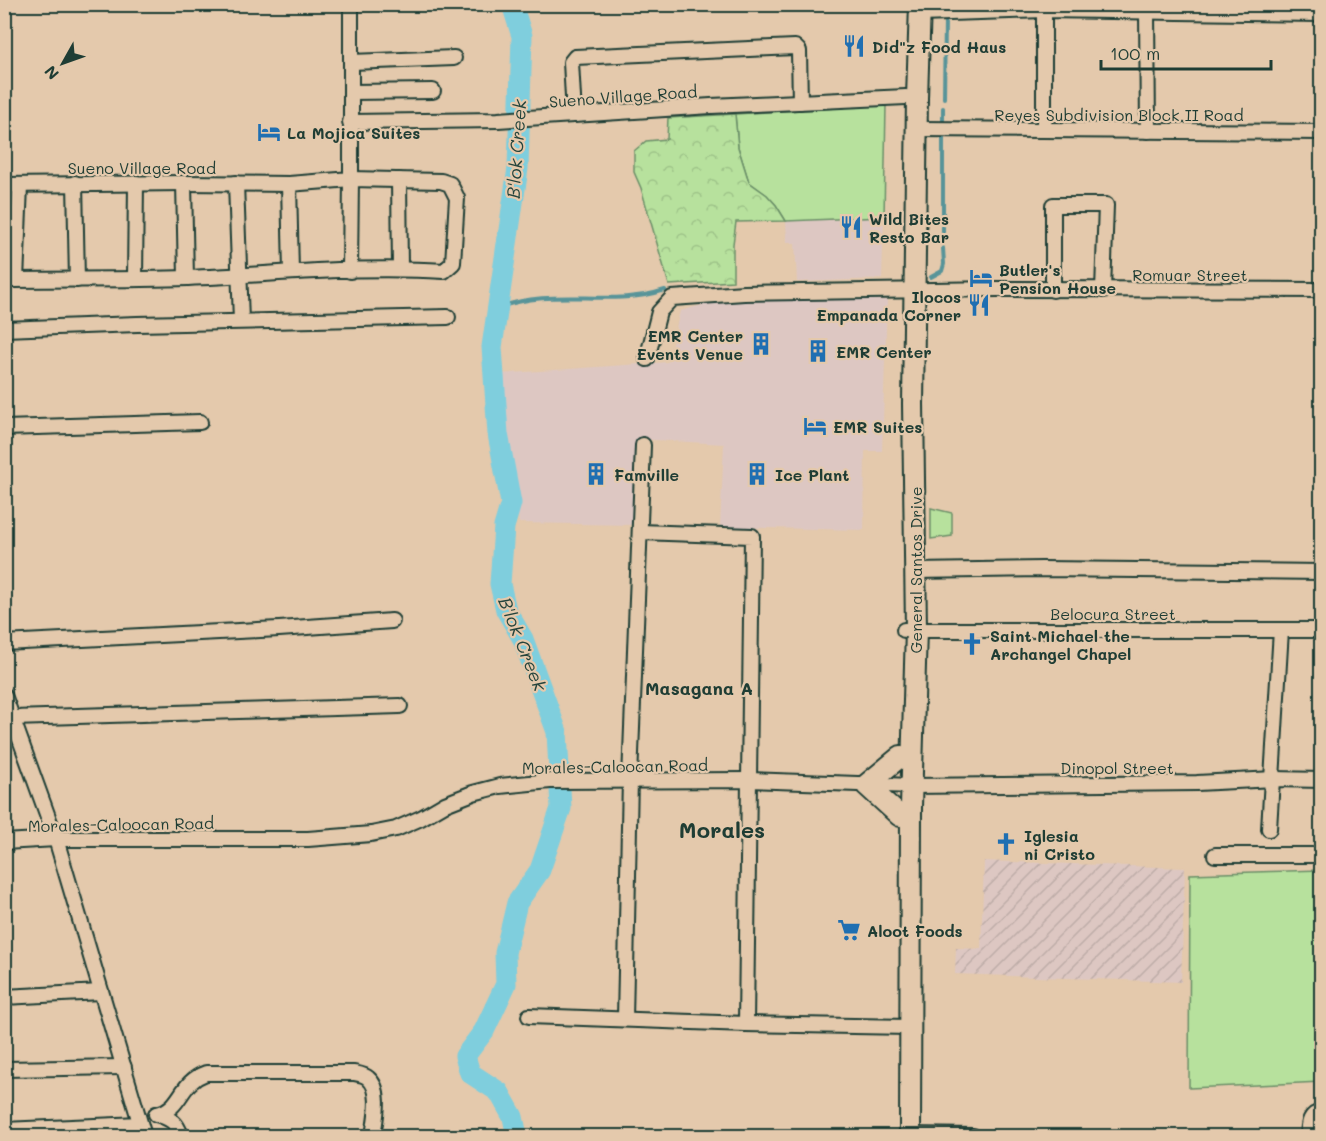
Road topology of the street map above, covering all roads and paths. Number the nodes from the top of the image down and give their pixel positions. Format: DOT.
graph roads {
  1 [pos="351,4"];
  2 [pos="916,8"];
  3 [pos="1044,10"];
  4 [pos="1147,11"];
  5 [pos="1322,14"];
  6 [pos="454,58"];
  7 [pos="351,62"];
  8 [pos="433,91"];
  9 [pos="351,92"];
  10 [pos="906,97"];
  11 [pos="800,102"];
  12 [pos="574,115"];
  13 [pos="350,122"];
  14 [pos="917,129"];
  15 [pos="1044,130"];
  16 [pos="1149,131"];
  17 [pos="1322,132"];
  18 [pos="351,179"];
  19 [pos="399,180"];
  20 [pos="75,183"];
  21 [pos="136,183"];
  22 [pos="184,183"];
  23 [pos="236,183"];
  24 [pos="289,184"];
  25 [pos="4,185"];
  26 [pos="20,186"];
  27 [pos="400,268"];
  28 [pos="291,272"];
  29 [pos="350,272"];
  30 [pos="239,276"];
  31 [pos="186,278"];
  32 [pos="77,279"];
  33 [pos="135,279"];
  34 [pos="10,280"];
  35 [pos="1053,290"];
  36 [pos="1103,290"];
  37 [pos="1322,290"];
  38 [pos="909,291"];
  39 [pos="448,317"];
  40 [pos="241,321"];
  41 [pos="4,329"];
  42 [pos="647,359"];
  43 [pos="200,422"];
  44 [pos="4,428"];
  45 [pos="643,445"];
  46 [pos="640,532"];
  47 [pos="916,571"];
  48 [pos="1322,572"];
  49 [pos="392,621"];
  50 [pos="910,630"];
  51 [pos="1281,630"];
  52 [pos="1322,630"];
  53 [pos="4,643"];
  54 [pos="4,695"];
  55 [pos="400,706"];
  56 [pos="13,718"];
  57 [pos="901,756"];
  58 [pos="630,779"];
  59 [pos="1274,779"];
  60 [pos="749,780"];
  61 [pos="1322,780"];
  62 [pos="866,784"];
  63 [pos="906,786"];
  64 [pos="900,816"];
  65 [pos="1269,829"];
  66 [pos="56,839"];
  67 [pos="4,842"];
  68 [pos="1215,855"];
  69 [pos="1322,855"];
  70 [pos="101,992"];
  71 [pos="4,997"];
  72 [pos="529,1016"];
  73 [pos="625,1020"];
  74 [pos="746,1024"];
  75 [pos="904,1027"];
  76 [pos="124,1067"];
  77 [pos="4,1069"];
  78 [pos="1322,1112"];
  79 [pos="157,1114"];
  80 [pos="141,1125"];
  81 [pos="4,1130"];
  82 [pos="906,1136"];
  83 [pos="181,1137"];
  84 [pos="373,1137"];
  85 [pos="973,1137"];
  86 [pos="1308,1137"];
  1 -- 7 [label="street"];
  2 -- 3 [label="street"];
  2 -- 10 [label="highway, General Santos Drive"];
  2 -- 14 [label="highway, General Santos Drive"];
  3 -- 4 [label="street"];
  3 -- 15 [label="street"];
  4 -- 5 [label="street"];
  4 -- 16 [label="street"];
  6 -- 7 [label="street"];
  7 -- 9 [label="street"];
  8 -- 9 [label="street"];
  9 -- 13 [label="street"];
  10 -- 11 [label="street, Sueno Village Road"];
  10 -- 38 [label="highway, General Santos Drive"];
  11 -- 12 [label="street, Sueno Village Road"];
  11 -- 12 [label="street"];
  12 -- 13 [label="street, Sueno Village Road"];
  13 -- 18 [label="street"];
  14 -- 15 [label="street, Reyes Subdivision Block II Road"];
  14 -- 38 [label="highway, General Santos Drive"];
  15 -- 16 [label="street, Reyes Subdivision Block II Road"];
  16 -- 17 [label="street, Reyes Subdivision Block II Road"];
  18 -- 19 [label="street, Sueno Village Road"];
  18 -- 24 [label="street, Sueno Village Road"];
  18 -- 29 [label="street"];
  19 -- 27 [label="street"];
  19 -- 27 [label="street, Sueno Village Road"];
  20 -- 21 [label="street, Sueno Village Road"];
  20 -- 26 [label="street, Sueno Village Road"];
  20 -- 32 [label="street"];
  21 -- 22 [label="street, Sueno Village Road"];
  21 -- 33 [label="street"];
  22 -- 23 [label="street, Sueno Village Road"];
  22 -- 31 [label="street"];
  23 -- 24 [label="street, Sueno Village Road"];
  23 -- 30 [label="street"];
  24 -- 28 [label="street"];
  25 -- 26 [label="street, Sueno Village Road"];
  26 -- 34 [label="street"];
  27 -- 29 [label="street"];
  28 -- 29 [label="street"];
  28 -- 30 [label="street"];
  30 -- 31 [label="street"];
  30 -- 40 [label="street"];
  31 -- 33 [label="street"];
  32 -- 33 [label="street"];
  32 -- 34 [label="street"];
  35 -- 36 [label="street, Romuar Street"];
  35 -- 36 [label="street"];
  35 -- 38 [label="street, Romuar Street"];
  36 -- 37 [label="street, Romuar Street"];
  38 -- 42 [label="street, Romuar Street"];
  38 -- 47 [label="highway, General Santos Drive"];
  38 -- 50 [label="highway, General Santos Drive"];
  39 -- 40 [label="street"];
  40 -- 41 [label="street"];
  43 -- 44 [label="street"];
  45 -- 46 [label="street"];
  46 -- 58 [label="street"];
  46 -- 60 [label="street"];
  47 -- 48 [label="street"];
  47 -- 50 [label="highway, General Santos Drive"];
  49 -- 53 [label="street"];
  50 -- 51 [label="street, Belocura Street"];
  50 -- 57 [label="highway, General Santos Drive"];
  50 -- 63 [label="highway, General Santos Drive"];
  51 -- 52 [label="street, Belocura Street"];
  51 -- 59 [label="street"];
  54 -- 56 [label="street"];
  55 -- 56 [label="street"];
  56 -- 66 [label="street"];
  57 -- 62 [label="highway"];
  57 -- 63 [label="highway, General Santos Drive"];
  58 -- 60 [label="street, Morales-Caloocan Road"];
  58 -- 66 [label="street, Morales-Caloocan Road"];
  58 -- 73 [label="street"];
  59 -- 61 [label="street, Dinopol Street"];
  59 -- 63 [label="street, Dinopol Street"];
  59 -- 65 [label="street"];
  60 -- 62 [label="street, Morales-Caloocan Road"];
  60 -- 74 [label="street"];
  62 -- 63 [label="street, Morales-Caloocan Road"];
  62 -- 64 [label="highway"];
  63 -- 64 [label="highway, General Santos Drive"];
  63 -- 75 [label="highway, General Santos Drive"];
  64 -- 75 [label="highway, General Santos Drive"];
  66 -- 67 [label="street, Morales-Caloocan Road"];
  66 -- 70 [label="street"];
  68 -- 69 [label="street"];
  70 -- 71 [label="street"];
  70 -- 76 [label="street"];
  72 -- 73 [label="street"];
  73 -- 74 [label="street"];
  74 -- 75 [label="street"];
  75 -- 82 [label="highway, General Santos Drive"];
  76 -- 77 [label="street"];
  76 -- 80 [label="street"];
  78 -- 86 [label="street"];
  79 -- 80 [label="street"];
  79 -- 83 [label="street"];
  79 -- 84 [label="street"];
  80 -- 81 [label="street"];
  82 -- 85 [label="street"];
}
